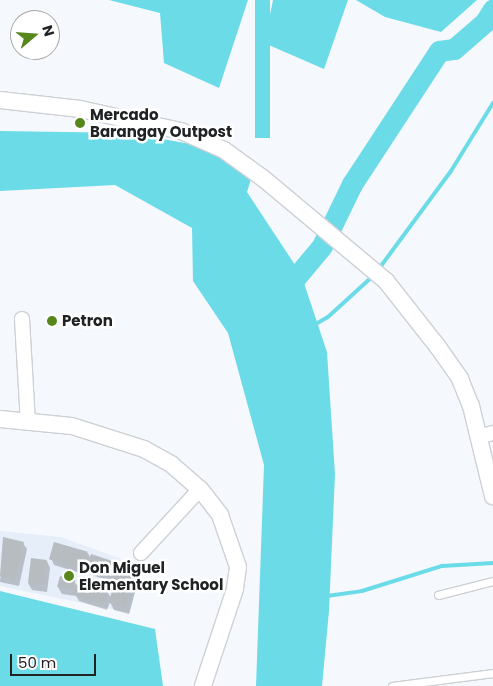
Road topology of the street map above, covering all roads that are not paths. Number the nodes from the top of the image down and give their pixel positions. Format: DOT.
graph roads {
  1 [pos="0,100"];
  2 [pos="22,319"];
  3 [pos="0,419"];
  4 [pos="28,422"];
  5 [pos="486,435"];
  6 [pos="200,489"];
  7 [pos="493,496"];
  8 [pos="141,553"];
  9 [pos="493,581"];
  10 [pos="438,595"];
  11 [pos="493,673"];
  12 [pos="203,686"];
  13 [pos="392,686"];
  1 -- 5 [label="street"];
  2 -- 4 [label="street"];
  3 -- 4 [label="street"];
  4 -- 6 [label="street"];
  5 -- 7 [label="street"];
  6 -- 8 [label="street"];
  6 -- 12 [label="street"];
  9 -- 10 [label="lane"];
  11 -- 13 [label="lane"];
}
